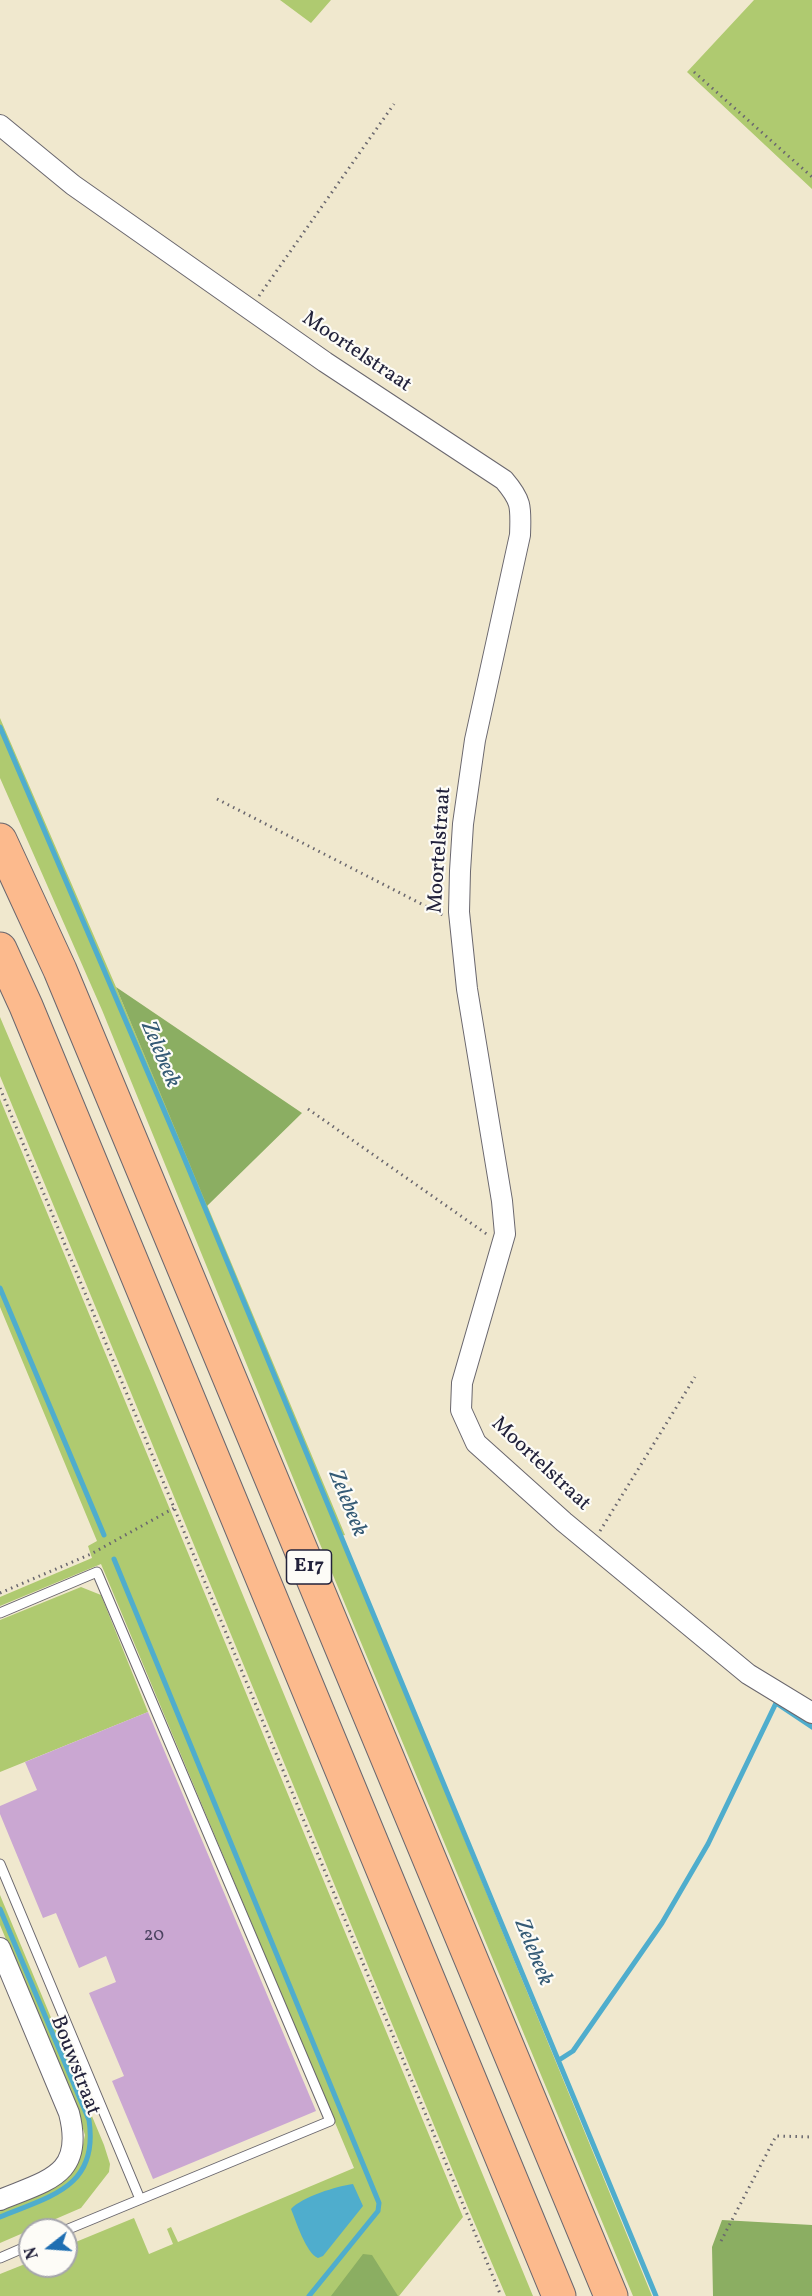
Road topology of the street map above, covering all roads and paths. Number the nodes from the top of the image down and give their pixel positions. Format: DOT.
graph roads {
  1 [pos="694,72"];
  2 [pos="394,104"];
  3 [pos="0,124"];
  4 [pos="812,177"];
  5 [pos="250,309"];
  6 [pos="217,799"];
  7 [pos="0,840"];
  8 [pos="460,925"];
  9 [pos="0,949"];
  10 [pos="0,1088"];
  11 [pos="308,1109"];
  12 [pos="502,1245"];
  13 [pos="695,1377"];
  14 [pos="176,1507"];
  15 [pos="591,1545"];
  16 [pos="0,1593"];
  17 [pos="0,1613"];
  18 [pos="812,1713"];
  19 [pos="0,1864"];
  20 [pos="0,1948"];
  21 [pos="5,1972"];
  22 [pos="812,2137"];
  23 [pos="140,2199"];
  24 [pos="0,2200"];
  25 [pos="78,2225"];
  26 [pos="721,2241"];
  27 [pos="18,2250"];
  28 [pos="0,2258"];
  29 [pos="501,2296"];
  30 [pos="559,2296"];
  31 [pos="611,2296"];
  1 -- 4 [label="path"];
  2 -- 5 [label="path"];
  3 -- 5 [label="street, Moortelstraat"];
  5 -- 8 [label="street, Moortelstraat"];
  6 -- 8 [label="path"];
  7 -- 31 [label="highway, E17"];
  8 -- 12 [label="street, Moortelstraat"];
  9 -- 30 [label="highway, E17"];
  10 -- 14 [label="path"];
  11 -- 12 [label="path"];
  12 -- 15 [label="street, Moortelstraat"];
  13 -- 15 [label="path"];
  14 -- 16 [label="path"];
  14 -- 29 [label="path"];
  15 -- 18 [label="street, Moortelstraat"];
  17 -- 23 [label="lane"];
  19 -- 23 [label="lane"];
  20 -- 21 [label="street, Bouwstraat"];
  21 -- 24 [label="street, Bouwstraat"];
  22 -- 26 [label="path"];
  23 -- 25 [label="lane"];
  27 -- 28 [label="lane"];
}
